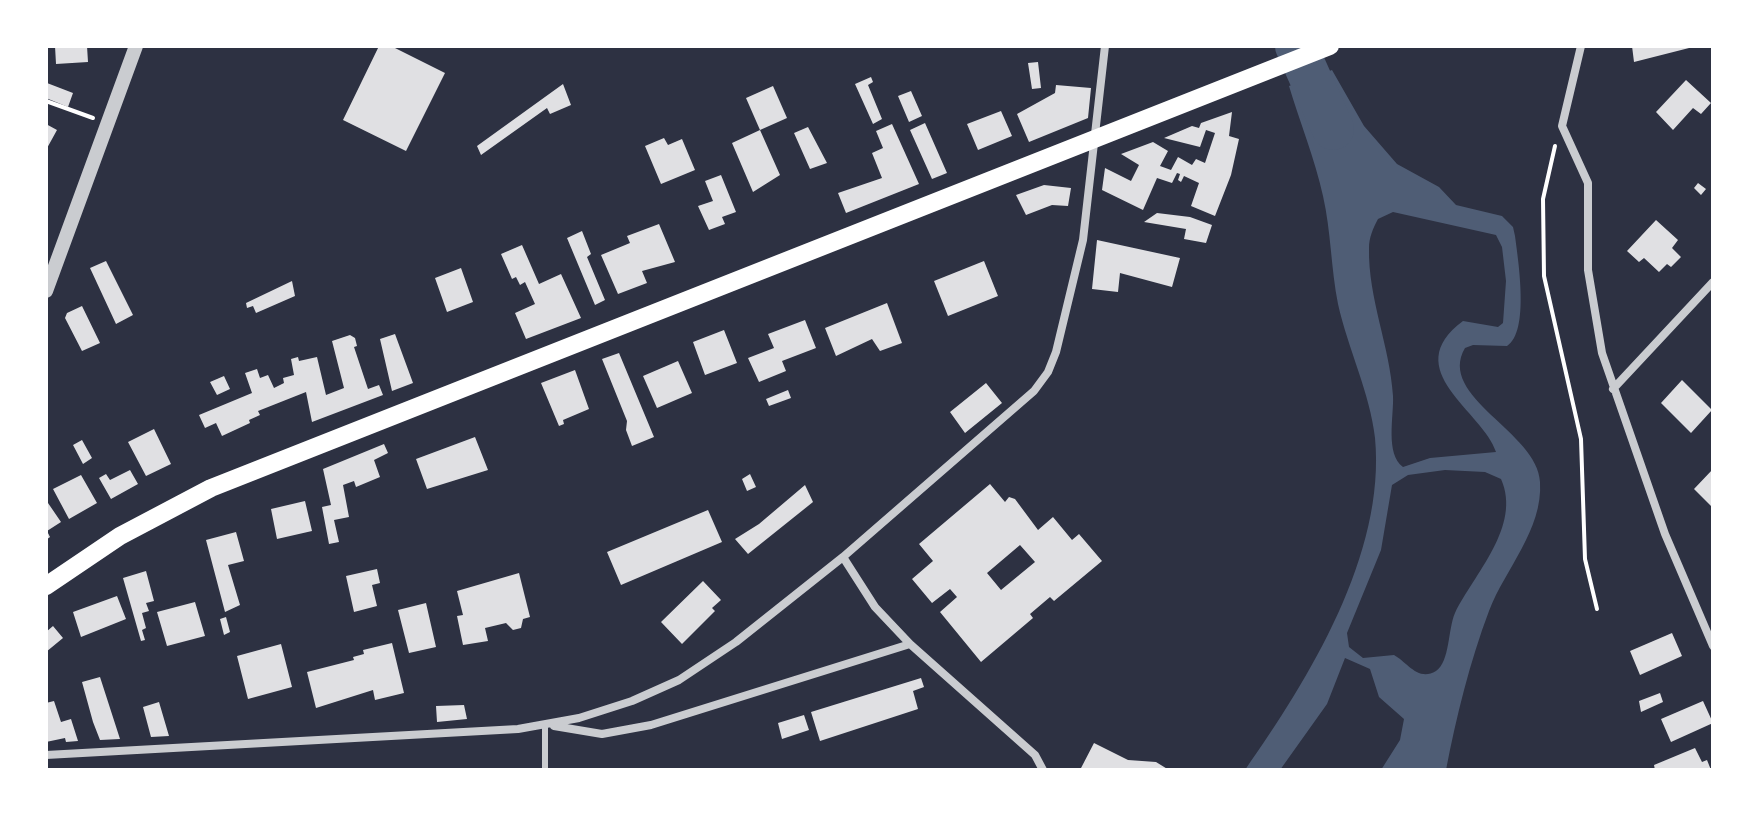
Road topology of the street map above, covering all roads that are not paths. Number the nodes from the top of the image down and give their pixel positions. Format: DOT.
graph roads {
  1 [pos="136,46"];
  2 [pos="1105,46"];
  3 [pos="1330,46"];
  4 [pos="1581,46"];
  5 [pos="1095,139"];
  6 [pos="1713,282"];
  7 [pos="46,291"];
  8 [pos="1613,389"];
  9 [pos="843,557"];
  10 [pos="46,586"];
  11 [pos="910,644"];
  12 [pos="1713,646"];
  13 [pos="545,724"];
  14 [pos="46,755"];
  15 [pos="545,770"];
  16 [pos="1043,770"];
  1 -- 7 [label="street"];
  2 -- 5 [label="street"];
  3 -- 5 [label="main road"];
  4 -- 8 [label="street"];
  5 -- 9 [label="street"];
  5 -- 10 [label="main road"];
  6 -- 8 [label="street"];
  8 -- 12 [label="street"];
  9 -- 11 [label="street"];
  9 -- 13 [label="street"];
  11 -- 13 [label="street"];
  11 -- 16 [label="street"];
  13 -- 14 [label="street"];
  13 -- 15 [label="lane"];
}
